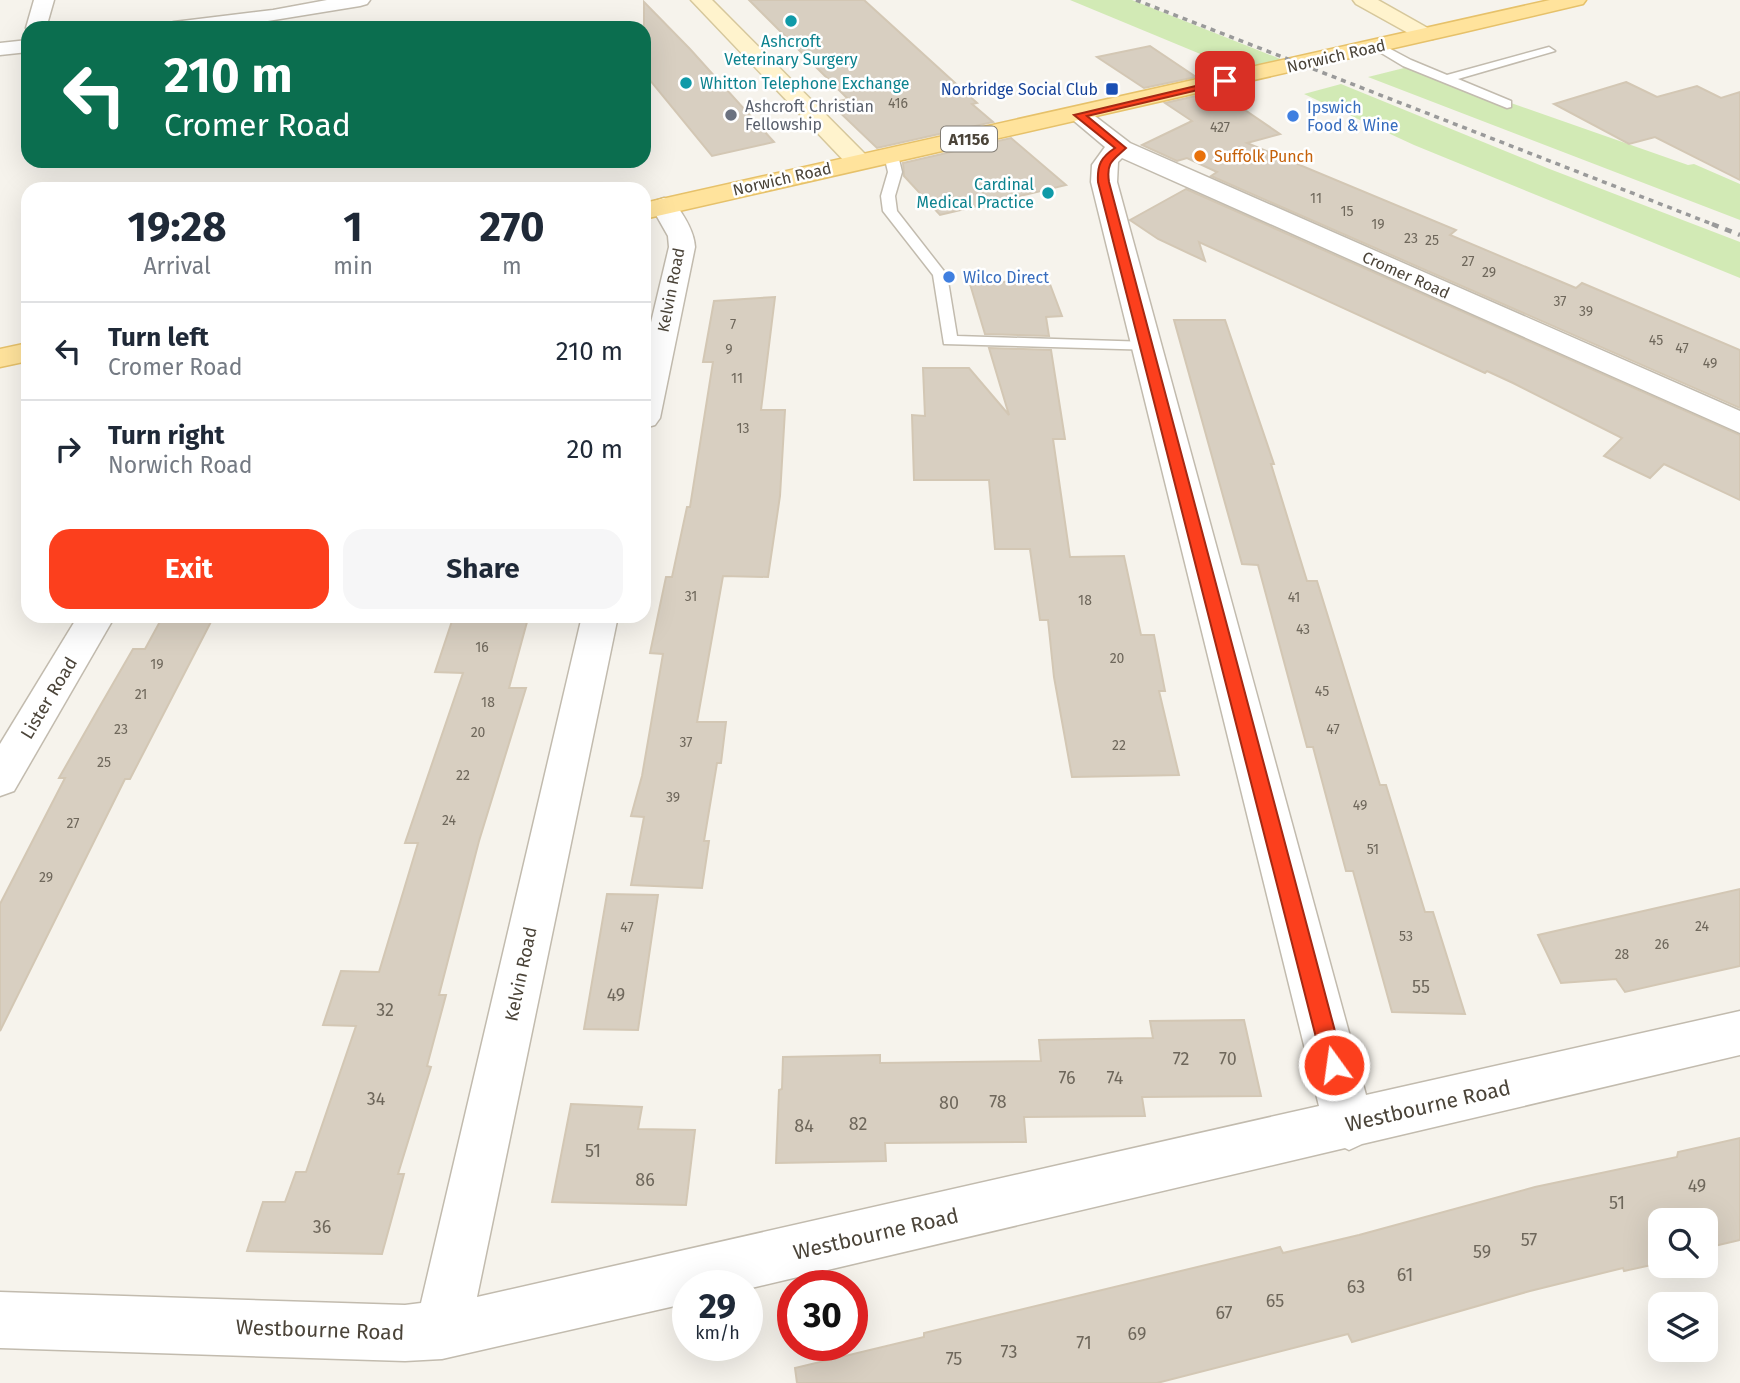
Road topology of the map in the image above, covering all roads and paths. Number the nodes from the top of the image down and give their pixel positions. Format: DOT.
graph roads {
  1 [pos="44,0"];
  2 [pos="360,0"];
  3 [pos="701,0"];
  4 [pos="1363,0"];
  5 [pos="1576,0"];
  6 [pos="38,21"];
  7 [pos="232,21"];
  8 [pos="1426,35"];
  9 [pos="1377,46"];
  10 [pos="21,47"];
  11 [pos="0,49"];
  12 [pos="1549,51"];
  13 [pos="1445,79"];
  14 [pos="1507,104"];
  15 [pos="1079,115"];
  16 [pos="1121,148"];
  17 [pos="891,155"];
  18 [pos="858,161"];
  19 [pos="654,209"];
  20 [pos="1149,347"];
  21 [pos="21,354"];
  22 [pos="0,358"];
  23 [pos="651,386"];
  24 [pos="1740,423"];
  25 [pos="93,623"];
  26 [pos="598,623"];
  27 [pos="0,779"];
  28 [pos="1740,1033"];
  29 [pos="1349,1125"];
  30 [pos="0,1320"];
  31 [pos="442,1331"];
  1 -- 6 [label="street"];
  2 -- 7 [label="street"];
  3 -- 18 [label="street"];
  4 -- 8 [label="street"];
  5 -- 8 [label="main road, Norwich Road / A1156"];
  8 -- 9 [label="main road, Norwich Road / A1156"];
  9 -- 13 [label="lane"];
  9 -- 15 [label="main road, Norwich Road / A1156"];
  10 -- 11 [label="street"];
  12 -- 13 [label="lane"];
  13 -- 14 [label="lane"];
  15 -- 16 [label="street, Cromer Road"];
  15 -- 17 [label="main road, Norwich Road / A1156"];
  16 -- 20 [label="street"];
  16 -- 24 [label="street, Cromer Road"];
  17 -- 18 [label="main road, Norwich Road / A1156"];
  17 -- 20 [label="lane"];
  18 -- 19 [label="main road, Norwich Road / A1156"];
  19 -- 23 [label="street, Kelvin Road"];
  20 -- 29 [label="street"];
  21 -- 22 [label="main road"];
  25 -- 27 [label="street, Lister Road"];
  26 -- 31 [label="street, Kelvin Road"];
  28 -- 29 [label="street, Westbourne Road"];
  29 -- 31 [label="street, Westbourne Road"];
  30 -- 31 [label="street, Westbourne Road"];
}
